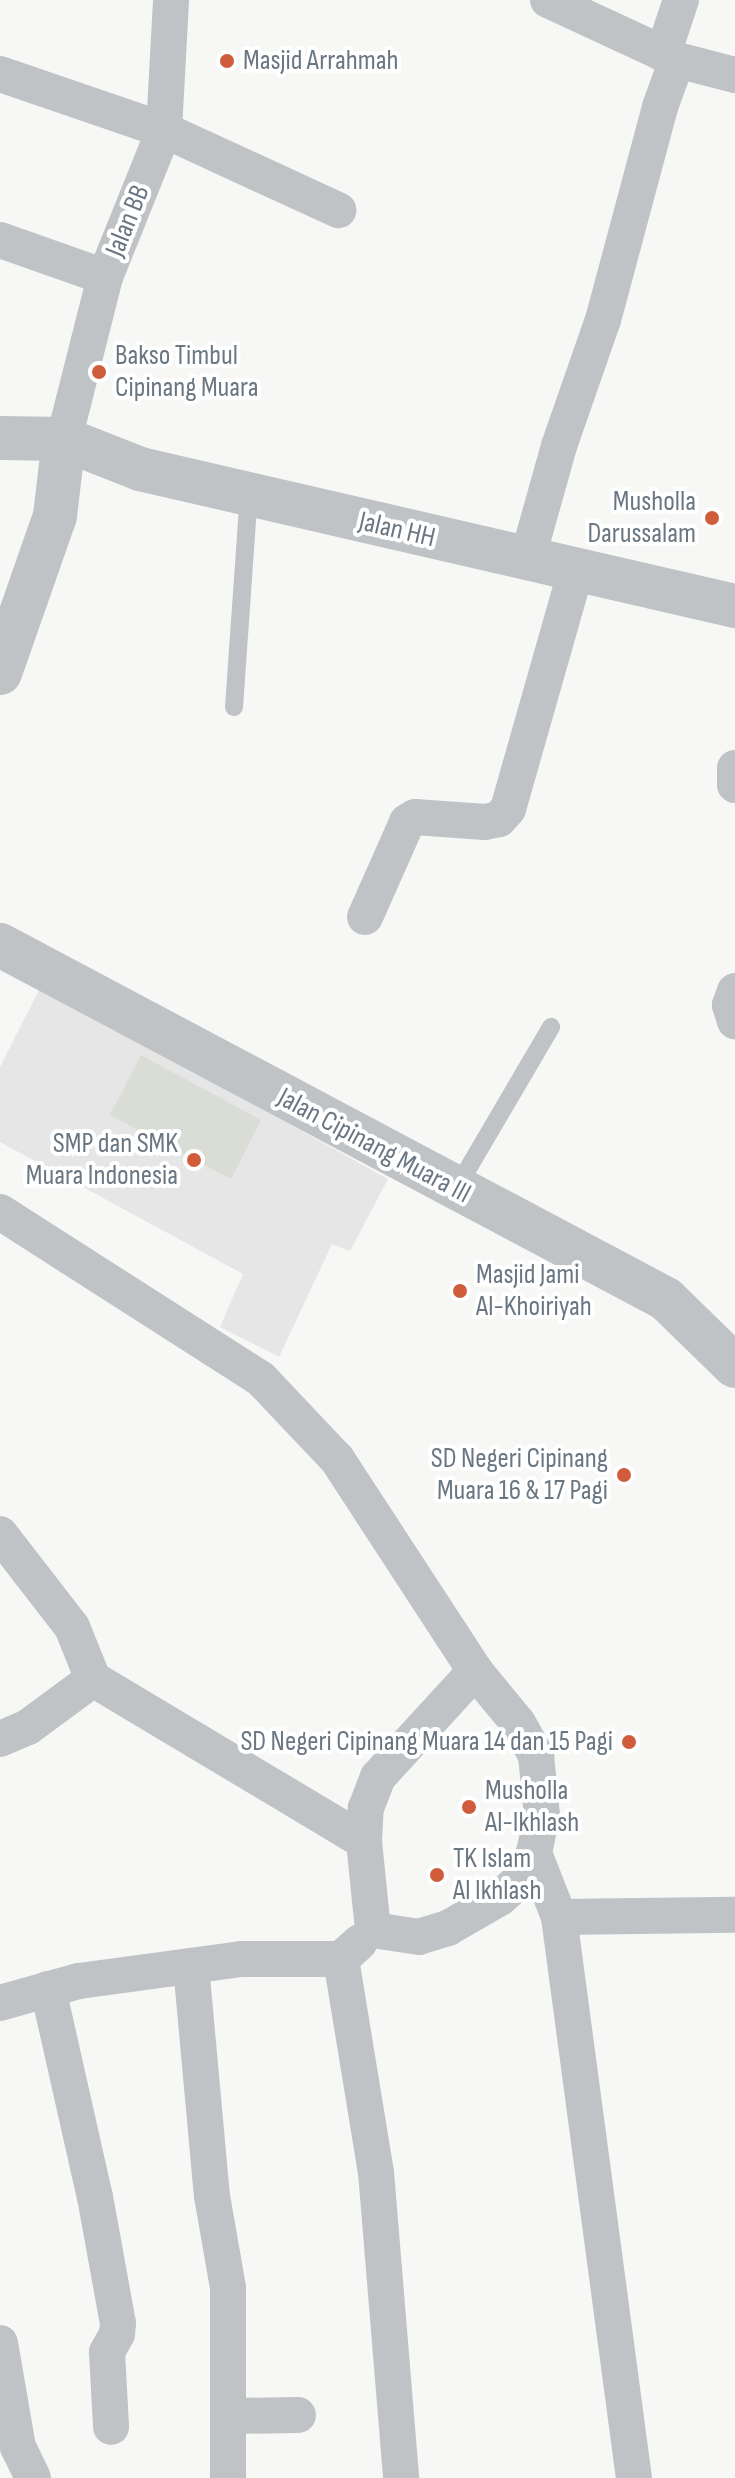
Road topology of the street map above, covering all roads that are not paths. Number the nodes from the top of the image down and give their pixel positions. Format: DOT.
graph roads {
  1 [pos="171,0"];
  2 [pos="548,0"];
  3 [pos="681,0"];
  4 [pos="670,57"];
  5 [pos="0,74"];
  6 [pos="735,75"];
  7 [pos="164,130"];
  8 [pos="338,210"];
  9 [pos="0,240"];
  10 [pos="105,277"];
  11 [pos="0,438"];
  12 [pos="64,439"];
  13 [pos="249,494"];
  14 [pos="527,560"];
  15 [pos="576,570"];
  16 [pos="735,606"];
  17 [pos="0,673"];
  18 [pos="234,707"];
  19 [pos="735,768"];
  20 [pos="735,785"];
  21 [pos="365,917"];
  22 [pos="0,945"];
  23 [pos="735,991"];
  24 [pos="735,1021"];
  25 [pos="551,1027"];
  26 [pos="456,1189"];
  27 [pos="0,1212"];
  28 [pos="735,1366"];
  29 [pos="0,1534"];
  30 [pos="475,1671"];
  31 [pos="93,1679"];
  32 [pos="0,1739"];
  33 [pos="364,1841"];
  34 [pos="534,1853"];
  35 [pos="735,1915"];
  36 [pos="559,1917"];
  37 [pos="373,1930"];
  38 [pos="341,1959"];
  39 [pos="191,1966"];
  40 [pos="48,1989"];
  41 [pos="0,2003"];
  42 [pos="0,2343"];
  43 [pos="298,2415"];
  44 [pos="229,2416"];
  45 [pos="111,2427"];
  46 [pos="33,2478"];
  47 [pos="228,2478"];
  48 [pos="401,2478"];
  49 [pos="634,2478"];
  1 -- 7 [label="street, Jalan BB"];
  2 -- 4 [label="street"];
  3 -- 4 [label="street"];
  4 -- 6 [label="street"];
  4 -- 14 [label="street"];
  5 -- 7 [label="street"];
  7 -- 8 [label="street"];
  7 -- 10 [label="street, Jalan BB"];
  9 -- 10 [label="street"];
  10 -- 12 [label="street, Jalan BB"];
  11 -- 12 [label="street"];
  12 -- 13 [label="street, Jalan HH"];
  12 -- 17 [label="street"];
  13 -- 14 [label="street, Jalan HH"];
  13 -- 18 [label="lane"];
  14 -- 15 [label="street, Jalan HH"];
  15 -- 16 [label="street, Jalan HH"];
  15 -- 21 [label="street"];
  19 -- 20 [label="street"];
  22 -- 26 [label="street, Jalan Cipinang Muara III"];
  23 -- 24 [label="street"];
  25 -- 26 [label="lane"];
  26 -- 28 [label="street, Jalan Cipinang Muara III"];
  27 -- 30 [label="street"];
  29 -- 31 [label="street"];
  30 -- 33 [label="street"];
  30 -- 34 [label="street"];
  31 -- 32 [label="street"];
  31 -- 33 [label="street"];
  33 -- 37 [label="street"];
  34 -- 36 [label="street"];
  34 -- 37 [label="street"];
  35 -- 36 [label="street"];
  36 -- 49 [label="street"];
  37 -- 38 [label="street"];
  38 -- 39 [label="street"];
  38 -- 48 [label="street"];
  39 -- 40 [label="street"];
  39 -- 44 [label="street"];
  40 -- 41 [label="street"];
  40 -- 45 [label="street"];
  42 -- 46 [label="street"];
  43 -- 44 [label="street"];
  44 -- 47 [label="street"];
}
